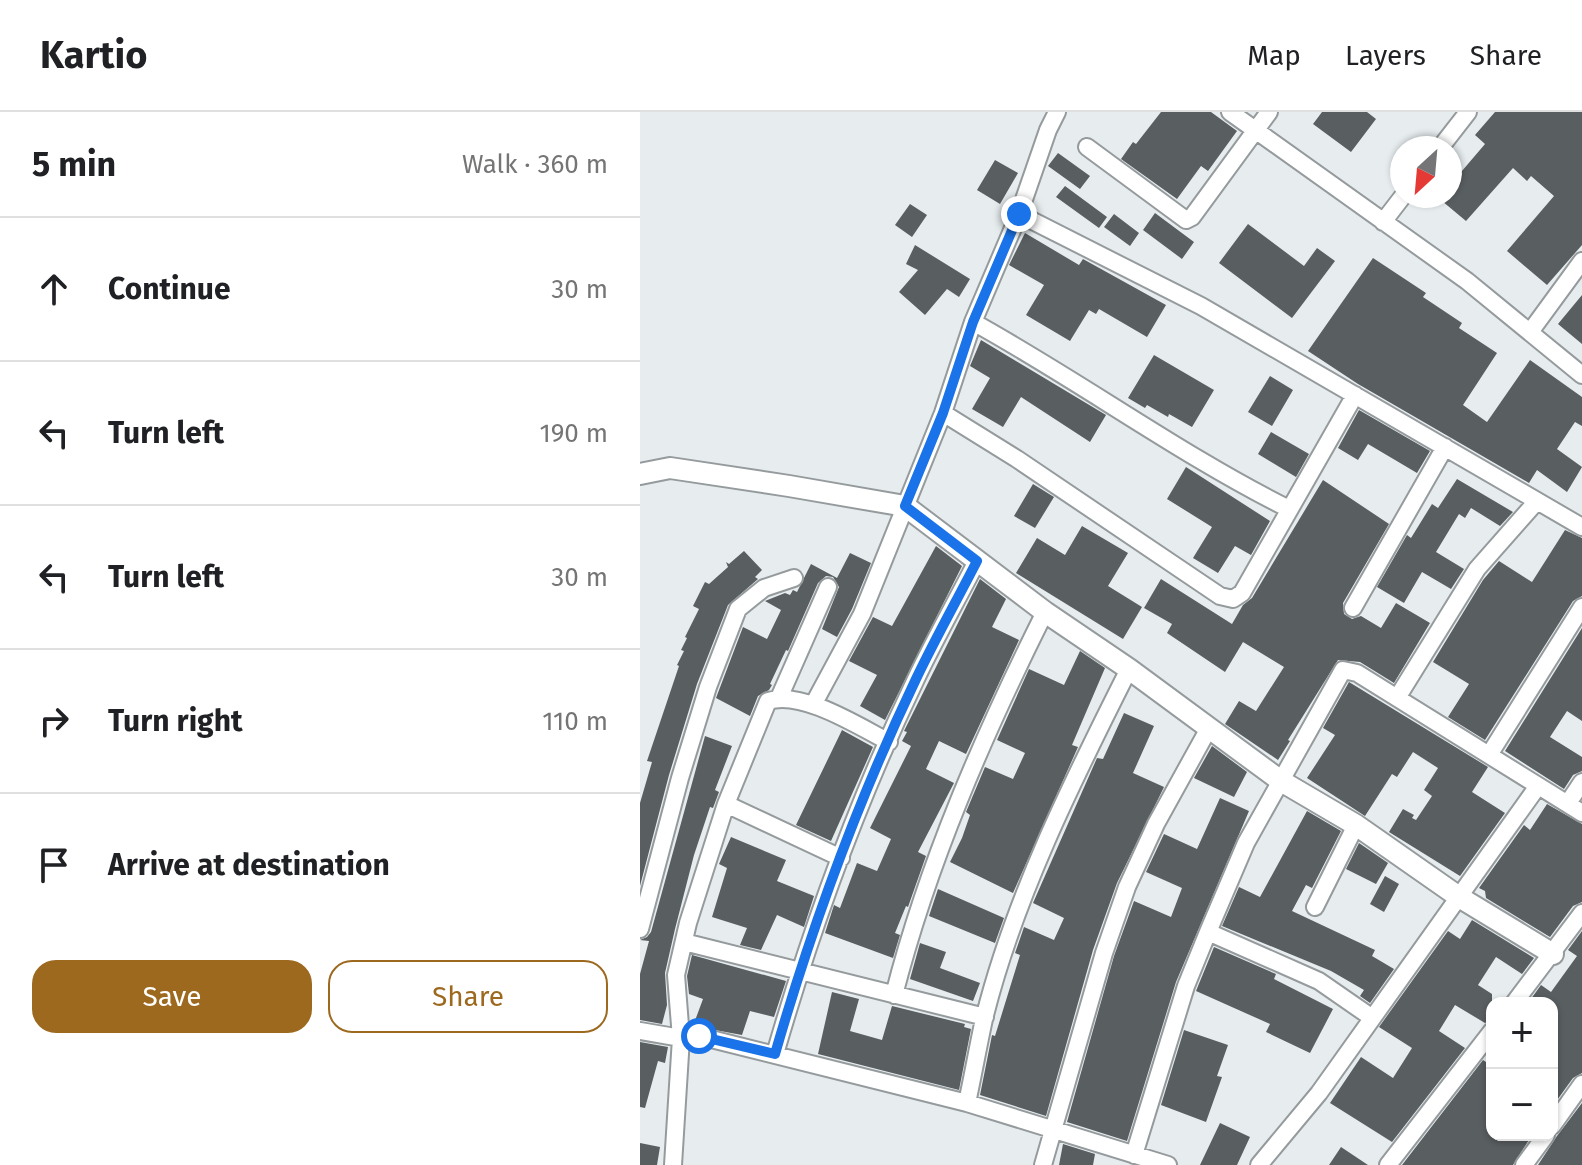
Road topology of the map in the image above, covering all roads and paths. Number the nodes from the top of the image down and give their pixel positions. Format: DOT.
graph roads {
  1 [pos="1057,112"];
  2 [pos="1230,112"];
  3 [pos="1269,112"];
  4 [pos="1468,112"];
  5 [pos="1256,130"];
  6 [pos="1449,136"];
  7 [pos="1087,147"];
  8 [pos="1394,208"];
  9 [pos="1019,214"];
  10 [pos="1383,222"];
  11 [pos="1582,261"];
  12 [pos="973,322"];
  13 [pos="1530,332"];
  14 [pos="1582,375"];
  15 [pos="1355,395"];
  16 [pos="943,413"];
  17 [pos="1445,447"];
  18 [pos="640,474"];
  19 [pos="1537,501"];
  20 [pos="905,506"];
  21 [pos="1289,509"];
  22 [pos="1582,527"];
  23 [pos="977,561"];
  24 [pos="794,578"];
  25 [pos="828,587"];
  26 [pos="1582,607"];
  27 [pos="1353,608"];
  28 [pos="1045,612"];
  29 [pos="1129,669"];
  30 [pos="779,698"];
  31 [pos="1397,698"];
  32 [pos="813,705"];
  33 [pos="1209,728"];
  34 [pos="889,742"];
  35 [pos="1489,755"];
  36 [pos="1281,781"];
  37 [pos="1582,782"];
  38 [pos="1538,786"];
  39 [pos="726,804"];
  40 [pos="1575,808"];
  41 [pos="1356,825"];
  42 [pos="841,858"];
  43 [pos="1459,897"];
  44 [pos="1315,907"];
  45 [pos="1582,913"];
  46 [pos="640,929"];
  47 [pos="1208,932"];
  48 [pos="684,942"];
  49 [pos="1553,954"];
  50 [pos="799,971"];
  51 [pos="894,995"];
  52 [pos="1519,997"];
  53 [pos="985,1017"];
  54 [pos="1371,1017"];
  55 [pos="640,1031"];
  56 [pos="681,1038"];
  57 [pos="1486,1039"];
  58 [pos="775,1054"];
  59 [pos="1582,1084"];
  60 [pos="967,1103"];
  61 [pos="1558,1118"];
  62 [pos="1053,1129"];
  63 [pos="1542,1141"];
  64 [pos="1134,1155"];
  65 [pos="673,1165"];
  66 [pos="1043,1165"];
  67 [pos="1168,1165"];
  68 [pos="1259,1165"];
  69 [pos="1388,1165"];
  70 [pos="1524,1165"];
  1 -- 9 [label="street"];
  2 -- 5 [label="street"];
  3 -- 5 [label="street"];
  4 -- 6 [label="street"];
  5 -- 7 [label="street"];
  5 -- 10 [label="street"];
  8 -- 10 [label="street"];
  9 -- 12 [label="street"];
  9 -- 15 [label="street"];
  10 -- 13 [label="street"];
  11 -- 13 [label="street"];
  12 -- 16 [label="street"];
  12 -- 21 [label="street"];
  13 -- 14 [label="street"];
  15 -- 17 [label="street"];
  15 -- 21 [label="street"];
  16 -- 20 [label="street"];
  16 -- 21 [label="street"];
  17 -- 19 [label="street"];
  17 -- 27 [label="street"];
  18 -- 20 [label="street"];
  19 -- 22 [label="street"];
  19 -- 31 [label="street"];
  20 -- 23 [label="street"];
  20 -- 32 [label="street"];
  23 -- 28 [label="street"];
  23 -- 34 [label="street"];
  24 -- 46 [label="street"];
  25 -- 30 [label="street"];
  26 -- 35 [label="street"];
  28 -- 29 [label="street"];
  28 -- 51 [label="street"];
  29 -- 33 [label="street"];
  29 -- 53 [label="street"];
  30 -- 32 [label="street"];
  30 -- 39 [label="street"];
  31 -- 35 [label="street"];
  31 -- 36 [label="street"];
  32 -- 34 [label="street"];
  33 -- 36 [label="street"];
  33 -- 62 [label="street"];
  34 -- 42 [label="street"];
  35 -- 38 [label="street"];
  36 -- 41 [label="street"];
  36 -- 47 [label="street"];
  37 -- 40 [label="street"];
  38 -- 40 [label="street"];
  38 -- 43 [label="street"];
  39 -- 42 [label="street"];
  39 -- 48 [label="street"];
  41 -- 43 [label="street"];
  41 -- 44 [label="street"];
  42 -- 50 [label="street"];
  43 -- 49 [label="street"];
  43 -- 54 [label="street"];
  45 -- 49 [label="street"];
  47 -- 54 [label="street"];
  47 -- 64 [label="street"];
  48 -- 50 [label="street"];
  48 -- 56 [label="street"];
  49 -- 52 [label="street"];
  50 -- 51 [label="street"];
  50 -- 58 [label="street"];
  51 -- 53 [label="street"];
  53 -- 60 [label="street"];
  54 -- 68 [label="street"];
  55 -- 56 [label="street"];
  56 -- 58 [label="street"];
  56 -- 65 [label="street"];
  57 -- 69 [label="street"];
  58 -- 60 [label="street"];
  59 -- 61 [label="street"];
  60 -- 62 [label="street"];
  62 -- 64 [label="street"];
  62 -- 66 [label="street"];
  63 -- 70 [label="street"];
  64 -- 67 [label="street"];
}
